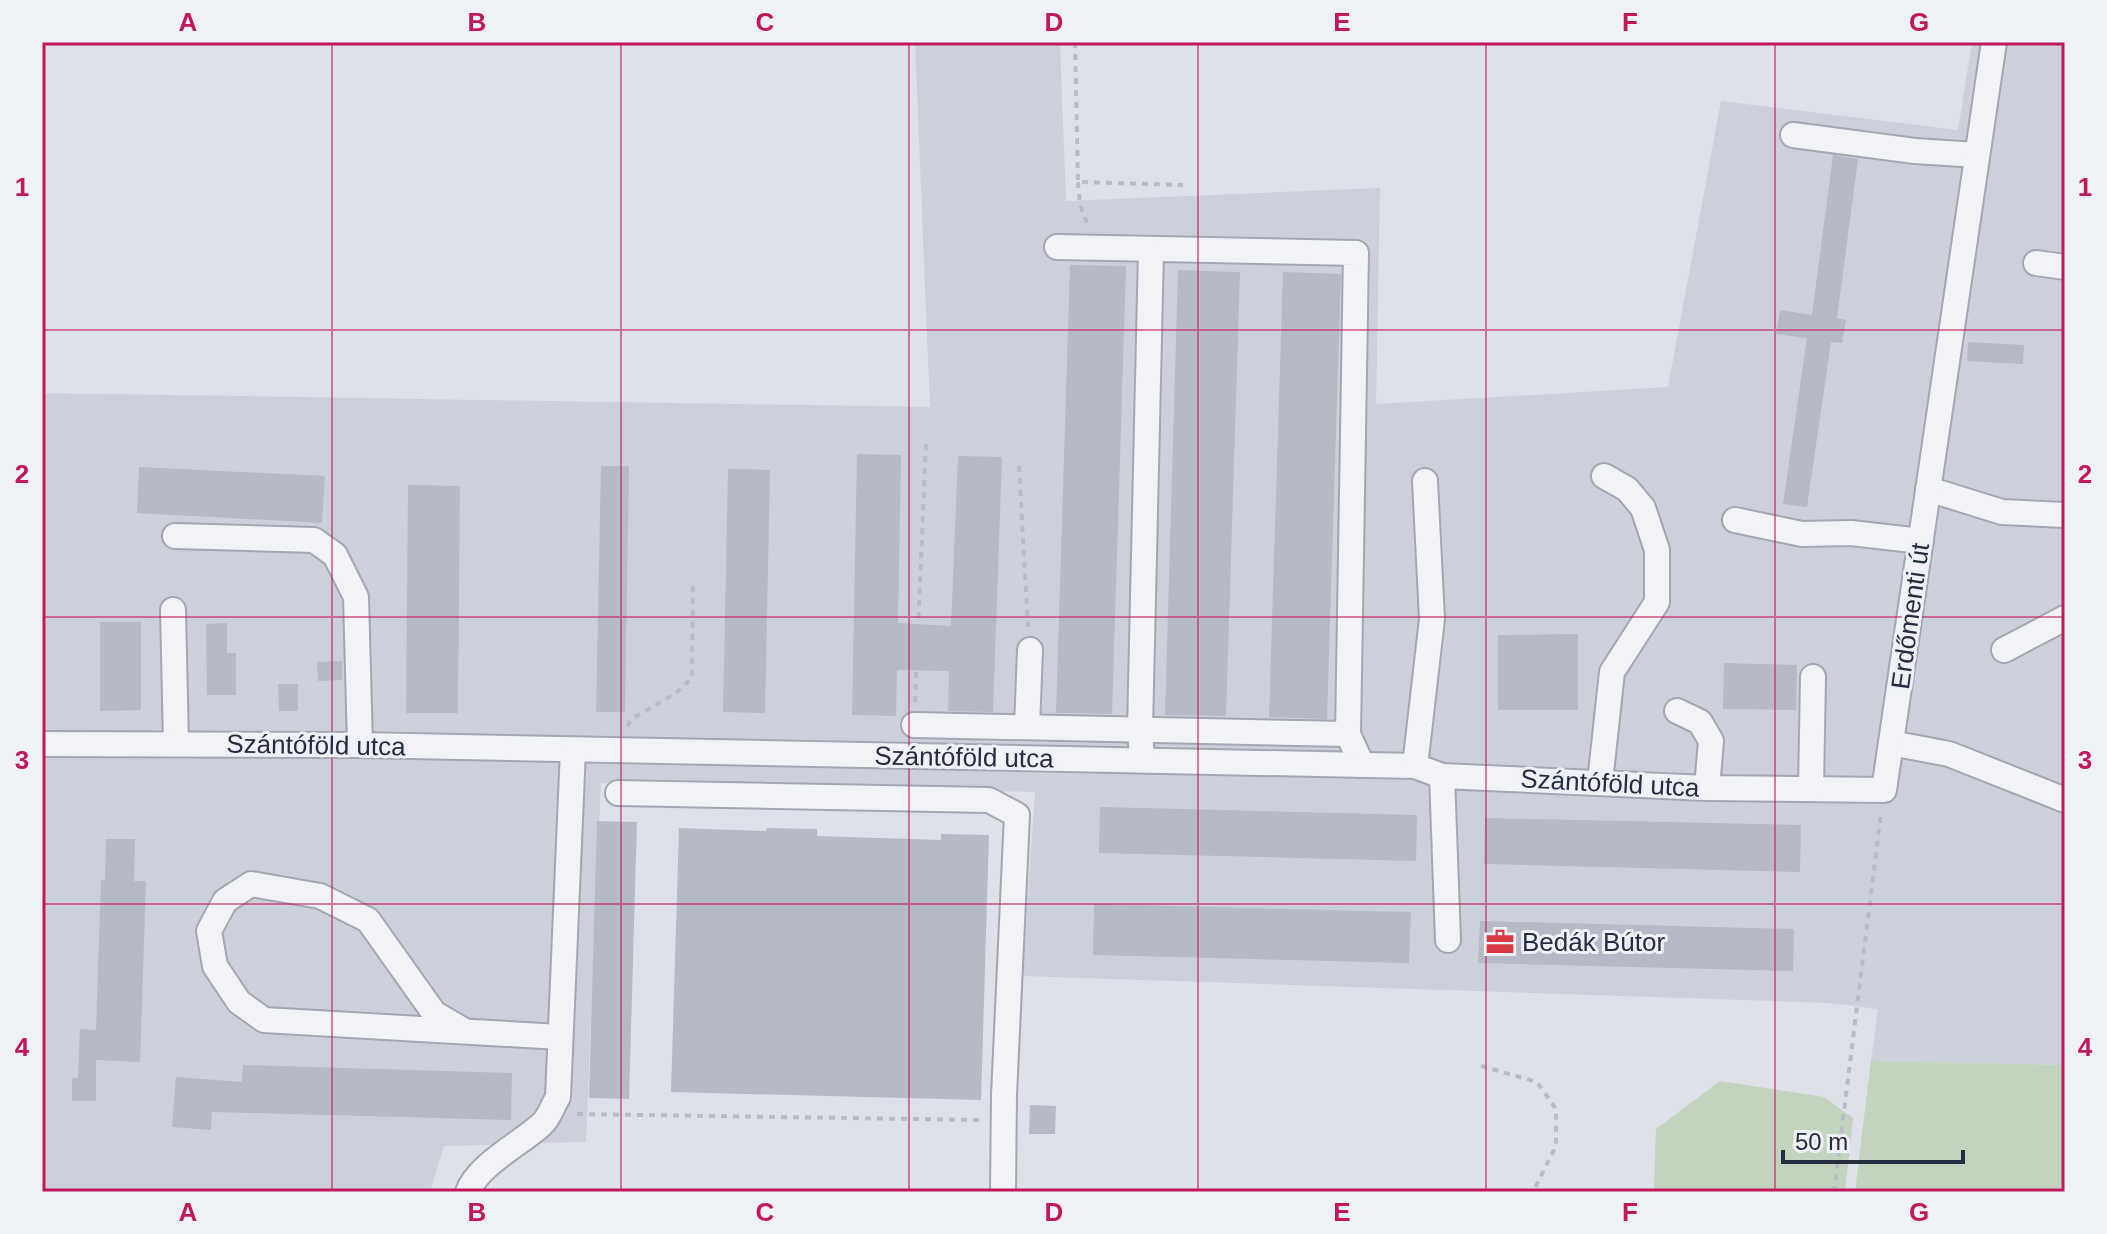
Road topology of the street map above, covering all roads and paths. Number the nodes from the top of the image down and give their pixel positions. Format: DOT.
graph roads {
  1 [pos="1075,42"];
  2 [pos="1994,42"];
  3 [pos="1793,135"];
  4 [pos="1977,155"];
  5 [pos="1078,182"];
  6 [pos="1183,185"];
  7 [pos="1057,247"];
  8 [pos="1106,248"];
  9 [pos="1151,250"];
  10 [pos="2036,263"];
  11 [pos="2065,267"];
  12 [pos="926,442"];
  13 [pos="1019,466"];
  14 [pos="1604,476"];
  15 [pos="1425,481"];
  16 [pos="1928,489"];
  17 [pos="2065,515"];
  18 [pos="1735,520"];
  19 [pos="175,536"];
  20 [pos="1921,541"];
  21 [pos="693,580"];
  22 [pos="173,610"];
  23 [pos="2065,618"];
  24 [pos="1030,650"];
  25 [pos="2004,650"];
  26 [pos="1813,677"];
  27 [pos="1677,711"];
  28 [pos="914,725"];
  29 [pos="1027,727"];
  30 [pos="1140,729"];
  31 [pos="1348,734"];
  32 [pos="1891,743"];
  33 [pos="42,744"];
  34 [pos="176,744"];
  35 [pos="360,745"];
  36 [pos="573,750"];
  37 [pos="609,751"];
  38 [pos="1142,760"];
  39 [pos="1362,765"];
  40 [pos="1415,766"];
  41 [pos="1442,776"];
  42 [pos="1600,782"];
  43 [pos="1707,788"];
  44 [pos="1811,789"];
  45 [pos="1884,790"];
  46 [pos="618,793"];
  47 [pos="2065,800"];
  48 [pos="1448,940"];
  49 [pos="463,1030"];
  50 [pos="560,1037"];
  51 [pos="1481,1066"];
  52 [pos="558,1097"];
  53 [pos="1004,1121"];
  54 [pos="468,1192"];
  55 [pos="1003,1192"];
  56 [pos="1533,1192"];
  57 [pos="1834,1192"];
  1 -- 5 [label="path"];
  2 -- 4 [label="street, Erdőmenti út"];
  3 -- 4 [label="street"];
  4 -- 16 [label="street, Erdőmenti út"];
  5 -- 6 [label="path"];
  5 -- 8 [label="path"];
  7 -- 8 [label="street"];
  8 -- 9 [label="street"];
  9 -- 30 [label="street"];
  9 -- 31 [label="street"];
  10 -- 11 [label="street"];
  12 -- 28 [label="path"];
  13 -- 24 [label="path"];
  14 -- 42 [label="street"];
  15 -- 40 [label="street"];
  16 -- 17 [label="street"];
  16 -- 20 [label="street, Erdőmenti út"];
  18 -- 20 [label="street"];
  19 -- 35 [label="street"];
  20 -- 32 [label="street, Erdőmenti út"];
  21 -- 37 [label="path"];
  22 -- 34 [label="street"];
  23 -- 25 [label="street"];
  24 -- 29 [label="street"];
  26 -- 44 [label="street"];
  27 -- 43 [label="street"];
  28 -- 29 [label="street"];
  29 -- 30 [label="street"];
  30 -- 31 [label="street"];
  30 -- 38 [label="street"];
  31 -- 39 [label="street"];
  32 -- 45 [label="street, Erdőmenti út"];
  32 -- 47 [label="street"];
  33 -- 34 [label="street, Szántóföld utca"];
  34 -- 35 [label="street, Szántóföld utca"];
  35 -- 36 [label="street, Szántóföld utca"];
  36 -- 37 [label="street, Szántóföld utca"];
  36 -- 50 [label="street"];
  37 -- 38 [label="street, Szántóföld utca"];
  38 -- 39 [label="street, Szántóföld utca"];
  39 -- 40 [label="street, Szántóföld utca"];
  40 -- 41 [label="street, Szántóföld utca"];
  41 -- 42 [label="street, Szántóföld utca"];
  41 -- 48 [label="street"];
  42 -- 43 [label="street, Szántóföld utca"];
  43 -- 44 [label="street, Szántóföld utca"];
  44 -- 45 [label="street, Szántóföld utca"];
  45 -- 57 [label="path"];
  46 -- 53 [label="street"];
  49 -- 49 [label="street"];
  49 -- 50 [label="street"];
  50 -- 52 [label="street"];
  51 -- 56 [label="path"];
  52 -- 53 [label="path"];
  52 -- 54 [label="street"];
  53 -- 55 [label="street"];
}
